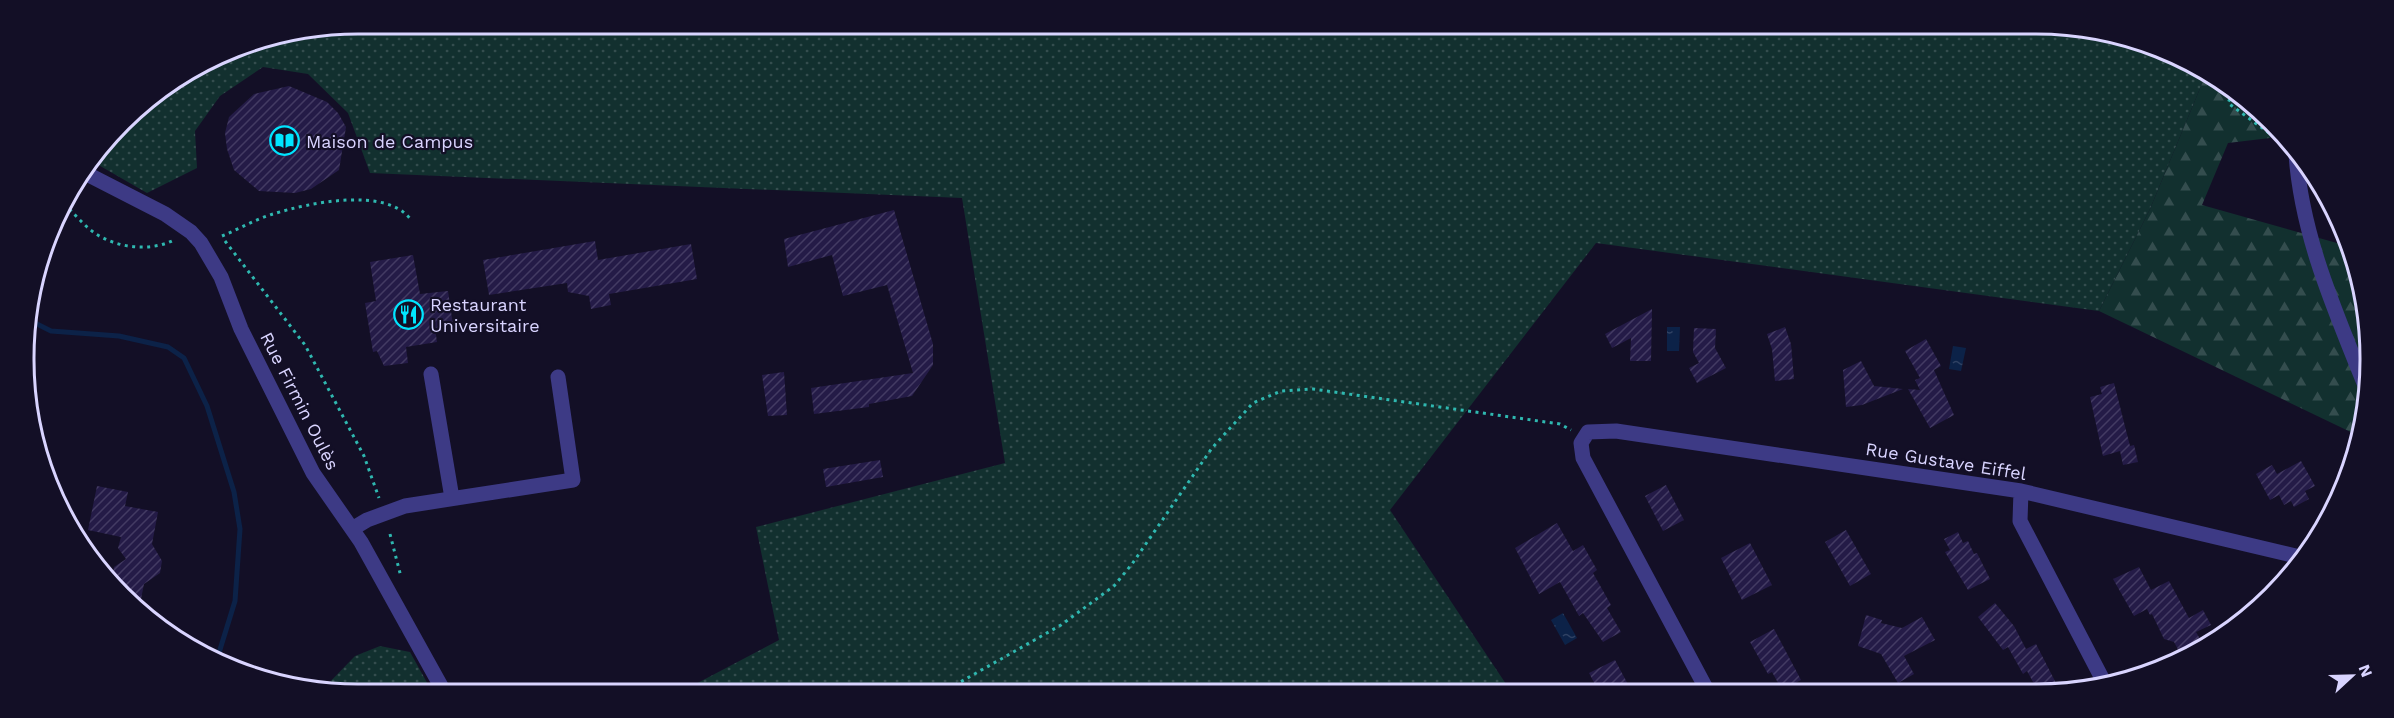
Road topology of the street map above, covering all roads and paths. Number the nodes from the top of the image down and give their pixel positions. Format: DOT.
graph roads {
  1 [pos="2230,100"];
  2 [pos="2262,128"];
  3 [pos="2298,169"];
  4 [pos="91,176"];
  5 [pos="71,210"];
  6 [pos="411,220"];
  7 [pos="184,236"];
  8 [pos="222,236"];
  9 [pos="225,241"];
  10 [pos="2359,371"];
  11 [pos="431,374"];
  12 [pos="558,378"];
  13 [pos="1583,436"];
  14 [pos="2021,491"];
  15 [pos="452,498"];
  16 [pos="380,502"];
  17 [pos="352,529"];
  18 [pos="2293,555"];
  19 [pos="2101,676"];
  20 [pos="440,684"];
  21 [pos="957,684"];
  22 [pos="1704,684"];
  1 -- 2 [label="path"];
  3 -- 10 [label="street"];
  4 -- 17 [label="street, Rue Firmin Oulès"];
  5 -- 7 [label="path"];
  6 -- 8 [label="path"];
  9 -- 16 [label="path"];
  11 -- 15 [label="street"];
  12 -- 15 [label="street"];
  13 -- 14 [label="street, Rue Gustave Eiffel"];
  13 -- 21 [label="path"];
  13 -- 22 [label="street"];
  14 -- 18 [label="street, Rue Gustave Eiffel"];
  14 -- 19 [label="street"];
  15 -- 17 [label="street"];
  17 -- 20 [label="street, Rue Firmin Oulès"];
}
